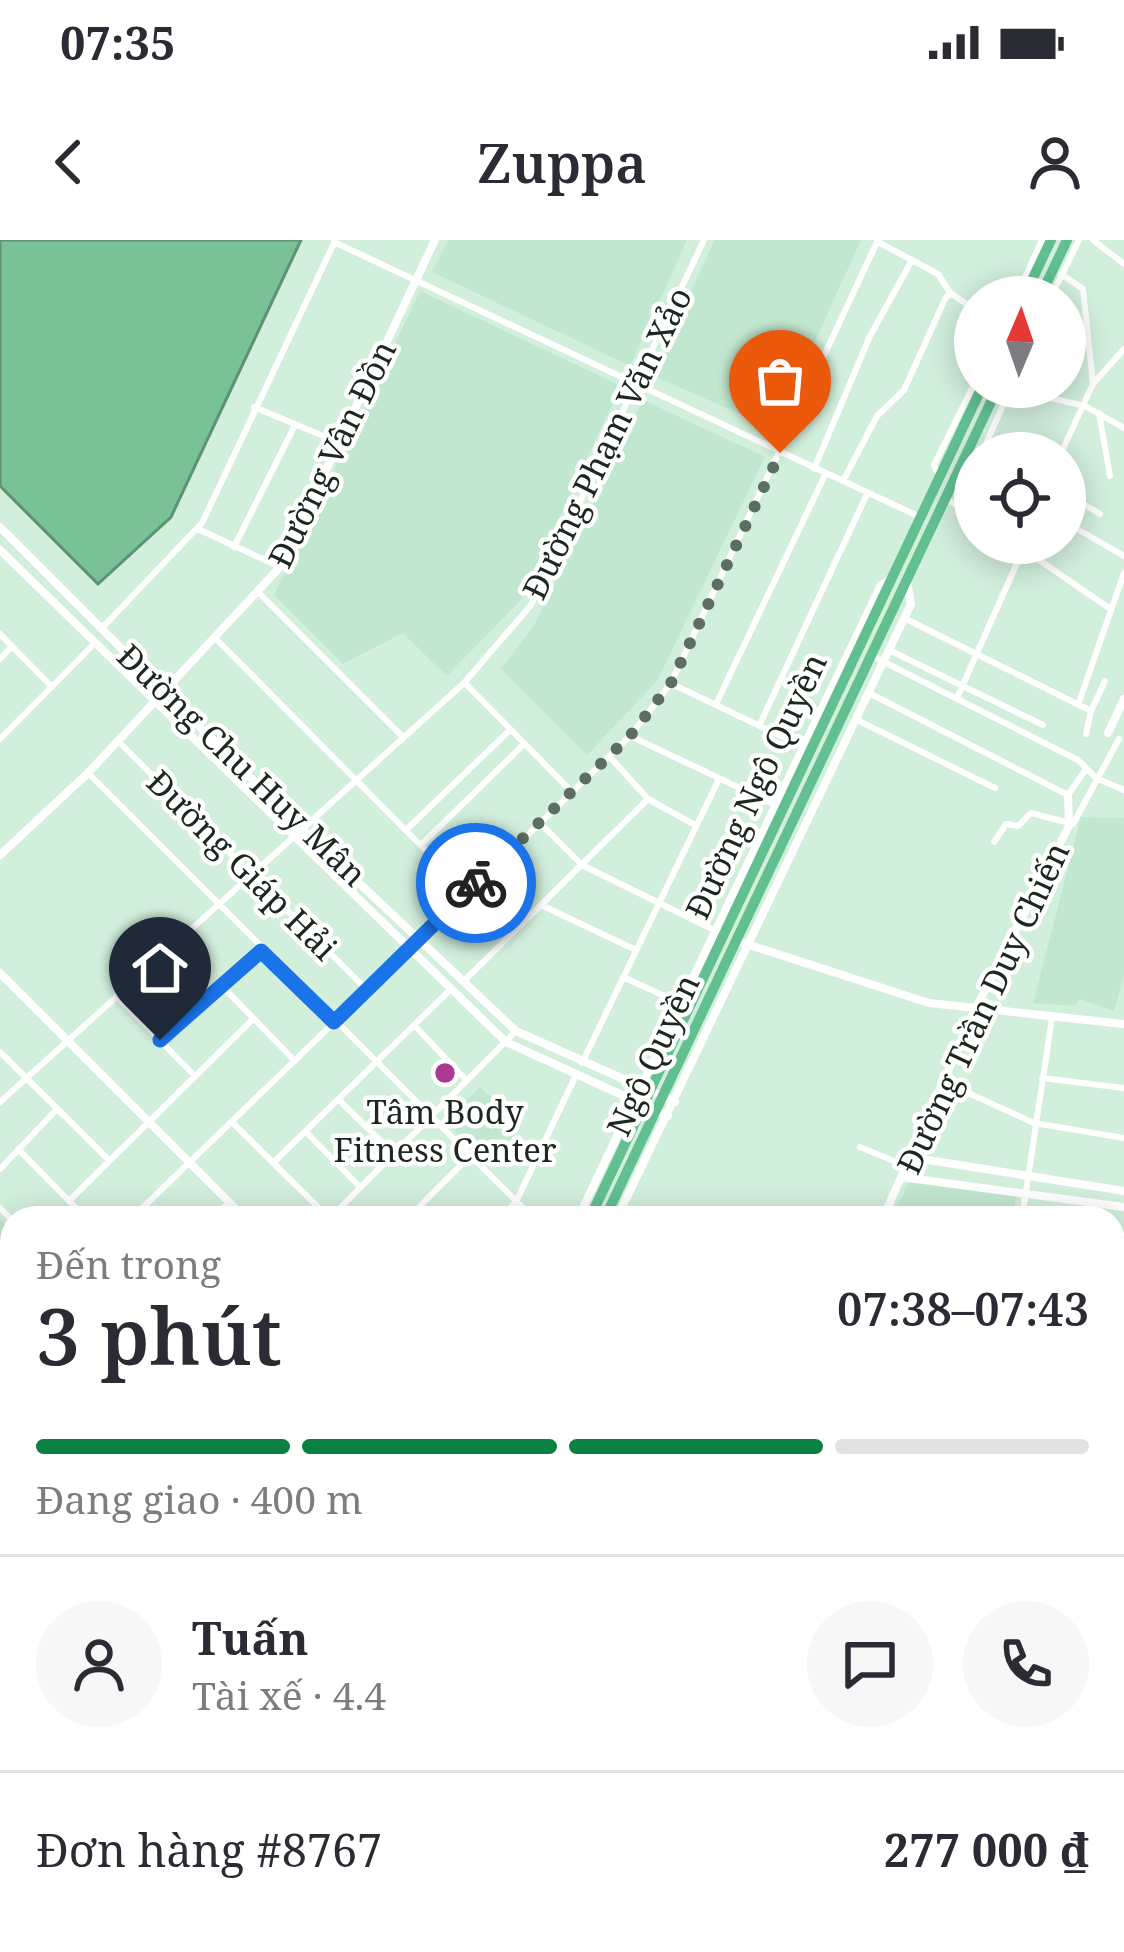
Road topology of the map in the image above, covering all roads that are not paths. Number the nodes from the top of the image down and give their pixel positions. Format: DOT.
graph roads {
  1 [pos="435,240"];
  2 [pos="704,240"];
  3 [pos="1047,240"];
  4 [pos="1067,240"];
  5 [pos="1079,240"];
  6 [pos="1093,240"];
  7 [pos="335,241"];
  8 [pos="877,241"];
  9 [pos="912,260"];
  10 [pos="1124,264"];
  11 [pos="1061,274"];
  12 [pos="1030,276"];
  13 [pos="1050,276"];
  14 [pos="416,280"];
  15 [pos="951,294"];
  16 [pos="954,296"];
  17 [pos="1124,349"];
  18 [pos="638,383"];
  19 [pos="1094,384"];
  20 [pos="1086,404"];
  21 [pos="1086,406"];
  22 [pos="254,407"];
  23 [pos="962,408"];
  24 [pos="972,408"];
  25 [pos="1099,413"];
  26 [pos="295,424"];
  27 [pos="1124,428"];
  28 [pos="340,443"];
  29 [pos="780,453"];
  30 [pos="814,469"];
  31 [pos="825,475"];
  32 [pos="1110,476"];
  33 [pos="940,478"];
  34 [pos="843,482"];
  35 [pos="954,482"];
  36 [pos="867,494"];
  37 [pos="946,500"];
  38 [pos="954,504"];
  39 [pos="1086,506"];
  40 [pos="1100,514"];
  41 [pos="928,521"];
  42 [pos="0,527"];
  43 [pos="197,529"];
  44 [pos="1086,534"];
  45 [pos="234,547"];
  46 [pos="0,550"];
  47 [pos="1124,556"];
  48 [pos="1018,564"];
  49 [pos="1049,564"];
  50 [pos="280,567"];
  51 [pos="1124,573"];
  52 [pos="901,578"];
  53 [pos="259,592"];
  54 [pos="1109,608"];
  55 [pos="904,618"];
  56 [pos="103,628"];
  57 [pos="0,634"];
  58 [pos="215,639"];
  59 [pos="94,644"];
  60 [pos="12,646"];
  61 [pos="889,650"];
  62 [pos="976,654"];
  63 [pos="0,659"];
  64 [pos="878,659"];
  65 [pos="928,668"];
  66 [pos="920,680"];
  67 [pos="1106,681"];
  68 [pos="464,682"];
  69 [pos="671,683"];
  70 [pos="962,686"];
  71 [pos="52,687"];
  72 [pos="165,692"];
  73 [pos="869,693"];
  74 [pos="956,698"];
  75 [pos="992,698"];
  76 [pos="1124,699"];
  77 [pos="154,703"];
  78 [pos="716,704"];
  79 [pos="1078,706"];
  80 [pos="1091,711"];
  81 [pos="984,712"];
  82 [pos="857,720"];
  83 [pos="1043,725"];
  84 [pos="759,726"];
  85 [pos="510,730"];
  86 [pos="1086,734"];
  87 [pos="1108,734"];
  88 [pos="402,736"];
  89 [pos="630,736"];
  90 [pos="0,740"];
  91 [pos="1122,740"];
  92 [pos="118,741"];
  93 [pos="524,744"];
  94 [pos="804,747"];
  95 [pos="610,756"];
  96 [pos="1087,769"];
  97 [pos="88,773"];
  98 [pos="1096,778"];
  99 [pos="719,779"];
  100 [pos="356,780"];
  101 [pos="995,788"];
  102 [pos="1124,790"];
  103 [pos="572,792"];
  104 [pos="1068,795"];
  105 [pos="648,799"];
  106 [pos="776,806"];
  107 [pos="540,823"];
  108 [pos="695,825"];
  109 [pos="1069,826"];
  110 [pos="406,830"];
  111 [pos="304,831"];
  112 [pos="294,841"];
  113 [pos="994,842"];
  114 [pos="421,845"];
  115 [pos="0,855"];
  116 [pos="582,865"];
  117 [pos="253,876"];
  118 [pos="467,892"];
  119 [pos="658,904"];
  120 [pos="541,905"];
  121 [pos="218,906"];
  122 [pos="421,937"];
  123 [pos="733,938"];
  124 [pos="410,948"];
  125 [pos="636,950"];
  126 [pos="261,951"];
  127 [pos="0,973"];
  128 [pos="623,977"];
  129 [pos="465,980"];
  130 [pos="222,986"];
  131 [pos="451,989"];
  132 [pos="367,990"];
  133 [pos="116,996"];
  134 [pos="682,1004"];
  135 [pos="974,1012"];
  136 [pos="253,1018"];
  137 [pos="1052,1018"];
  138 [pos="334,1022"];
  139 [pos="1124,1024"];
  140 [pos="415,1027"];
  141 [pos="516,1031"];
  142 [pos="66,1038"];
  143 [pos="160,1040"];
  144 [pos="506,1042"];
  145 [pos="0,1052"];
  146 [pos="295,1061"];
  147 [pos="582,1063"];
  148 [pos="376,1064"];
  149 [pos="195,1076"];
  150 [pos="576,1076"];
  151 [pos="25,1077"];
  152 [pos="1042,1078"];
  153 [pos="467,1080"];
  154 [pos="942,1081"];
  155 [pos="1124,1088"];
  156 [pos="658,1095"];
  157 [pos="339,1100"];
  158 [pos="0,1102"];
  159 [pos="640,1103"];
  160 [pos="57,1109"];
  161 [pos="662,1113"];
  162 [pos="431,1117"];
  163 [pos="150,1120"];
  164 [pos="232,1122"];
  165 [pos="1034,1123"];
  166 [pos="306,1132"];
  167 [pos="1124,1138"];
  168 [pos="860,1147"];
  169 [pos="18,1149"];
  170 [pos="394,1154"];
  171 [pos="469,1157"];
  172 [pos="109,1160"];
  173 [pos="191,1162"];
  174 [pos="908,1162"];
  175 [pos="274,1163"];
  176 [pos="0,1169"];
  177 [pos="1027,1175"];
  178 [pos="902,1177"];
  179 [pos="360,1187"];
  180 [pos="1124,1191"];
  181 [pos="1025,1193"];
  182 [pos="69,1201"];
  183 [pos="229,1202"];
  184 [pos="516,1202"];
  185 [pos="74,1206"];
  186 [pos="145,1206"];
  187 [pos="225,1206"];
  188 [pos="233,1206"];
  189 [pos="317,1206"];
  190 [pos="341,1206"];
  191 [pos="420,1206"];
  192 [pos="512,1206"];
  193 [pos="520,1206"];
  194 [pos="584,1206"];
  195 [pos="595,1206"];
  196 [pos="612,1206"];
  197 [pos="622,1206"];
  198 [pos="889,1206"];
  199 [pos="1023,1206"];
  200 [pos="1117,1206"];
  1 -- 14 [label="street, Đường Vân Đồn"];
  2 -- 18 [label="street, Đường Phạm Văn Xảo"];
  3 -- 12 [label="highway"];
  4 -- 13 [label="highway"];
  5 -- 11 [label="street"];
  6 -- 10 [label="street"];
  7 -- 14 [label="street"];
  7 -- 22 [label="street"];
  8 -- 9 [label="street"];
  8 -- 29 [label="street"];
  9 -- 15 [label="street"];
  9 -- 30 [label="street"];
  11 -- 19 [label="street"];
  14 -- 18 [label="street"];
  14 -- 28 [label="street, Đường Vân Đồn"];
  15 -- 16 [label="street"];
  15 -- 34 [label="street"];
  17 -- 19 [label="street"];
  18 -- 29 [label="street"];
  18 -- 68 [label="street, Đường Phạm Văn Xảo"];
  19 -- 20 [label="street"];
  21 -- 25 [label="street"];
  22 -- 26 [label="street"];
  22 -- 43 [label="street"];
  23 -- 33 [label="street"];
  24 -- 33 [label="highway"];
  25 -- 27 [label="street"];
  25 -- 32 [label="street"];
  26 -- 28 [label="street"];
  26 -- 45 [label="street"];
  28 -- 50 [label="street, Đường Vân Đồn"];
  29 -- 30 [label="street"];
  29 -- 69 [label="street"];
  30 -- 31 [label="street"];
  31 -- 34 [label="street"];
  31 -- 78 [label="street"];
  33 -- 41 [label="highway"];
  34 -- 36 [label="street"];
  35 -- 37 [label="highway"];
  36 -- 41 [label="street"];
  36 -- 84 [label="street"];
  37 -- 38 [label="street"];
  37 -- 41 [label="highway"];
  39 -- 40 [label="street"];
  41 -- 52 [label="highway, Ngô Quyền"];
  42 -- 56 [label="street, Đường Chu Huy Mân"];
  43 -- 45 [label="street"];
  43 -- 56 [label="street"];
  44 -- 47 [label="street"];
  45 -- 50 [label="street"];
  46 -- 59 [label="street, Đường Chu Huy Mân"];
  48 -- 62 [label="street"];
  49 -- 54 [label="street"];
  50 -- 53 [label="street, Đường Vân Đồn"];
  51 -- 54 [label="street"];
  52 -- 55 [label="street, Đường Ngô Quyền"];
  52 -- 64 [label="highway, Ngô Quyền"];
  52 -- 94 [label="street, Đường Ngô Quyền"];
  52 -- 123 [label="highway, Ngô Quyền"];
  53 -- 58 [label="street, Đường Vân Đồn"];
  53 -- 88 [label="street"];
  54 -- 79 [label="street"];
  55 -- 61 [label="street, Đường Ngô Quyền"];
  55 -- 62 [label="street"];
  56 -- 72 [label="street, Đường Chu Huy Mân"];
  57 -- 60 [label="street"];
  58 -- 72 [label="street, Đường Vân Đồn"];
  58 -- 100 [label="street"];
  59 -- 71 [label="street"];
  59 -- 77 [label="street, Đường Chu Huy Mân"];
  60 -- 63 [label="street"];
  60 -- 71 [label="street"];
  61 -- 64 [label="street, Đường Ngô Quyền"];
  61 -- 65 [label="street"];
  62 -- 70 [label="street"];
  62 -- 79 [label="street"];
  64 -- 66 [label="street, Đường Ngô Quyền"];
  64 -- 73 [label="street, Đường Ngô Quyền"];
  64 -- 123 [label="highway, Ngô Quyền"];
  65 -- 66 [label="street"];
  65 -- 70 [label="street"];
  66 -- 74 [label="street, Đường Ngô Quyền"];
  67 -- 80 [label="street"];
  68 -- 85 [label="street"];
  68 -- 88 [label="street, Đường Phạm Văn Xảo"];
  69 -- 78 [label="street"];
  69 -- 89 [label="street"];
  70 -- 74 [label="street"];
  70 -- 75 [label="street"];
  71 -- 90 [label="street"];
  72 -- 77 [label="street, Đường Vân Đồn"];
  72 -- 111 [label="street, Đường Chu Huy Mân"];
  73 -- 82 [label="street, Đường Ngô Quyền"];
  73 -- 104 [label="street, Đường Ngô Quyền"];
  74 -- 81 [label="street, Đường Ngô Quyền"];
  75 -- 81 [label="street"];
  75 -- 83 [label="street"];
  76 -- 87 [label="street"];
  77 -- 92 [label="street, Đường Vân Đồn"];
  77 -- 112 [label="street, Đường Chu Huy Mân"];
  78 -- 84 [label="street"];
  79 -- 80 [label="street"];
  80 -- 86 [label="street"];
  81 -- 96 [label="street, Đường Ngô Quyền"];
  82 -- 101 [label="street, Đường Ngô Quyền"];
  82 -- 123 [label="street, Đường Ngô Quyền"];
  84 -- 94 [label="street"];
  85 -- 93 [label="street"];
  85 -- 110 [label="street"];
  87 -- 91 [label="street"];
  88 -- 100 [label="street, Đường Phạm Văn Xảo"];
  89 -- 95 [label="street"];
  89 -- 99 [label="street"];
  91 -- 98 [label="street"];
  92 -- 97 [label="street, Đường Vân Đồn"];
  92 -- 117 [label="street, Đường Giáp Hải"];
  93 -- 103 [label="street"];
  93 -- 114 [label="street"];
  94 -- 106 [label="street, Đường Ngô Quyền"];
  95 -- 103 [label="street"];
  95 -- 105 [label="street"];
  96 -- 98 [label="street, Đường Ngô Quyền"];
  96 -- 104 [label="street"];
  97 -- 115 [label="street, Đường Vân Đồn"];
  97 -- 121 [label="street"];
  98 -- 102 [label="street, Đường Ngô Quyền"];
  98 -- 109 [label="street"];
  99 -- 106 [label="street"];
  99 -- 108 [label="street"];
  100 -- 110 [label="street"];
  100 -- 111 [label="street, Đường Phạm Văn Xảo"];
  103 -- 107 [label="street"];
  104 -- 109 [label="street, Đường Trần Duy Chiến"];
  105 -- 108 [label="street"];
  105 -- 116 [label="street"];
  106 -- 123 [label="street, Đường Ngô Quyền"];
  107 -- 116 [label="street"];
  107 -- 118 [label="street"];
  108 -- 119 [label="street"];
  109 -- 113 [label="street"];
  109 -- 135 [label="street, Đường Trần Duy Chiến"];
  110 -- 114 [label="street"];
  111 -- 112 [label="street, Đường Phạm Văn Xảo"];
  111 -- 122 [label="street, Đường Chu Huy Mân"];
  112 -- 117 [label="street, Đường Phạm Văn Xảo"];
  112 -- 124 [label="street, Đường Chu Huy Mân"];
  114 -- 118 [label="street"];
  116 -- 119 [label="street"];
  116 -- 120 [label="street"];
  117 -- 121 [label="street, Đường Phạm Văn Xảo"];
  117 -- 132 [label="street, Đường Giáp Hải"];
  118 -- 122 [label="street"];
  119 -- 123 [label="street"];
  119 -- 125 [label="street"];
  120 -- 125 [label="street"];
  120 -- 129 [label="street"];
  121 -- 126 [label="street"];
  121 -- 133 [label="street, Đường Phạm Văn Xảo"];
  122 -- 124 [label="street"];
  122 -- 129 [label="street, Đường Chu Huy Mân"];
  123 -- 134 [label="street, Đường Ngô Quyền"];
  123 -- 135 [label="street"];
  123 -- 156 [label="highway, Ngô Quyền"];
  123 -- 156 [label="street, Đường Ngô Quyền"];
  124 -- 131 [label="street, Đường Chu Huy Mân"];
  124 -- 132 [label="street"];
  125 -- 128 [label="street"];
  126 -- 130 [label="street"];
  126 -- 138 [label="street"];
  127 -- 142 [label="street"];
  128 -- 134 [label="street"];
  128 -- 147 [label="street"];
  129 -- 141 [label="street, Đường Chu Huy Mân"];
  130 -- 136 [label="street"];
  130 -- 143 [label="street"];
  131 -- 140 [label="street"];
  131 -- 144 [label="street, Đường Chu Huy Mân"];
  132 -- 138 [label="street"];
  133 -- 142 [label="street, Đường Phạm Văn Xảo"];
  133 -- 143 [label="street"];
  134 -- 156 [label="street, Đường Ngô Quyền"];
  135 -- 137 [label="street"];
  135 -- 154 [label="street, Đường Trần Duy Chiến"];
  136 -- 146 [label="street"];
  136 -- 149 [label="street"];
  137 -- 139 [label="street"];
  137 -- 152 [label="street"];
  138 -- 146 [label="street"];
  138 -- 148 [label="street"];
  140 -- 148 [label="street"];
  140 -- 153 [label="street"];
  141 -- 144 [label="street"];
  141 -- 147 [label="street, Đường Chu Huy Mân"];
  142 -- 151 [label="street, Đường Phạm Văn Xảo"];
  142 -- 163 [label="street"];
  143 -- 149 [label="street"];
  144 -- 150 [label="street, Đường Chu Huy Mân"];
  144 -- 153 [label="street"];
  145 -- 151 [label="street"];
  146 -- 164 [label="street"];
  147 -- 156 [label="street, Đường Chu Huy Mân"];
  148 -- 157 [label="street"];
  148 -- 162 [label="street"];
  149 -- 163 [label="street"];
  150 -- 159 [label="street, Đường Chu Huy Mân"];
  150 -- 184 [label="street"];
  151 -- 158 [label="street, Đường Phạm Văn Xảo"];
  151 -- 160 [label="street"];
  152 -- 155 [label="street"];
  152 -- 165 [label="street"];
  153 -- 162 [label="street"];
  154 -- 165 [label="street"];
  154 -- 174 [label="street, Đường Trần Duy Chiến"];
  156 -- 159 [label="highway, Ngô Quyền"];
  156 -- 161 [label="highway, Ngô Quyền"];
  157 -- 166 [label="street"];
  157 -- 170 [label="street"];
  159 -- 161 [label="street, Đường Chu Huy Mân"];
  159 -- 194 [label="street"];
  159 -- 195 [label="highway, Ngô Quyền"];
  160 -- 169 [label="street"];
  160 -- 172 [label="street"];
  161 -- 196 [label="highway, Ngô Quyền"];
  161 -- 197 [label="street"];
  162 -- 170 [label="street"];
  162 -- 171 [label="street"];
  163 -- 172 [label="street"];
  163 -- 173 [label="street"];
  164 -- 173 [label="street"];
  164 -- 175 [label="street"];
  165 -- 167 [label="street"];
  165 -- 177 [label="street"];
  166 -- 175 [label="street"];
  166 -- 179 [label="street"];
  168 -- 174 [label="street"];
  169 -- 176 [label="street"];
  169 -- 182 [label="street"];
  170 -- 179 [label="street"];
  171 -- 184 [label="street"];
  171 -- 191 [label="street"];
  172 -- 182 [label="street"];
  173 -- 183 [label="street"];
  173 -- 186 [label="street"];
  174 -- 177 [label="street"];
  174 -- 178 [label="street, Đường Trần Duy Chiến"];
  175 -- 189 [label="street"];
  177 -- 180 [label="street"];
  177 -- 181 [label="street"];
  178 -- 181 [label="street"];
  178 -- 198 [label="street, Đường Trần Duy Chiến"];
  179 -- 190 [label="street"];
  181 -- 199 [label="street"];
  181 -- 200 [label="street"];
  182 -- 185 [label="street"];
  183 -- 187 [label="street"];
  183 -- 188 [label="street"];
  184 -- 192 [label="street"];
  184 -- 193 [label="street"];
}
